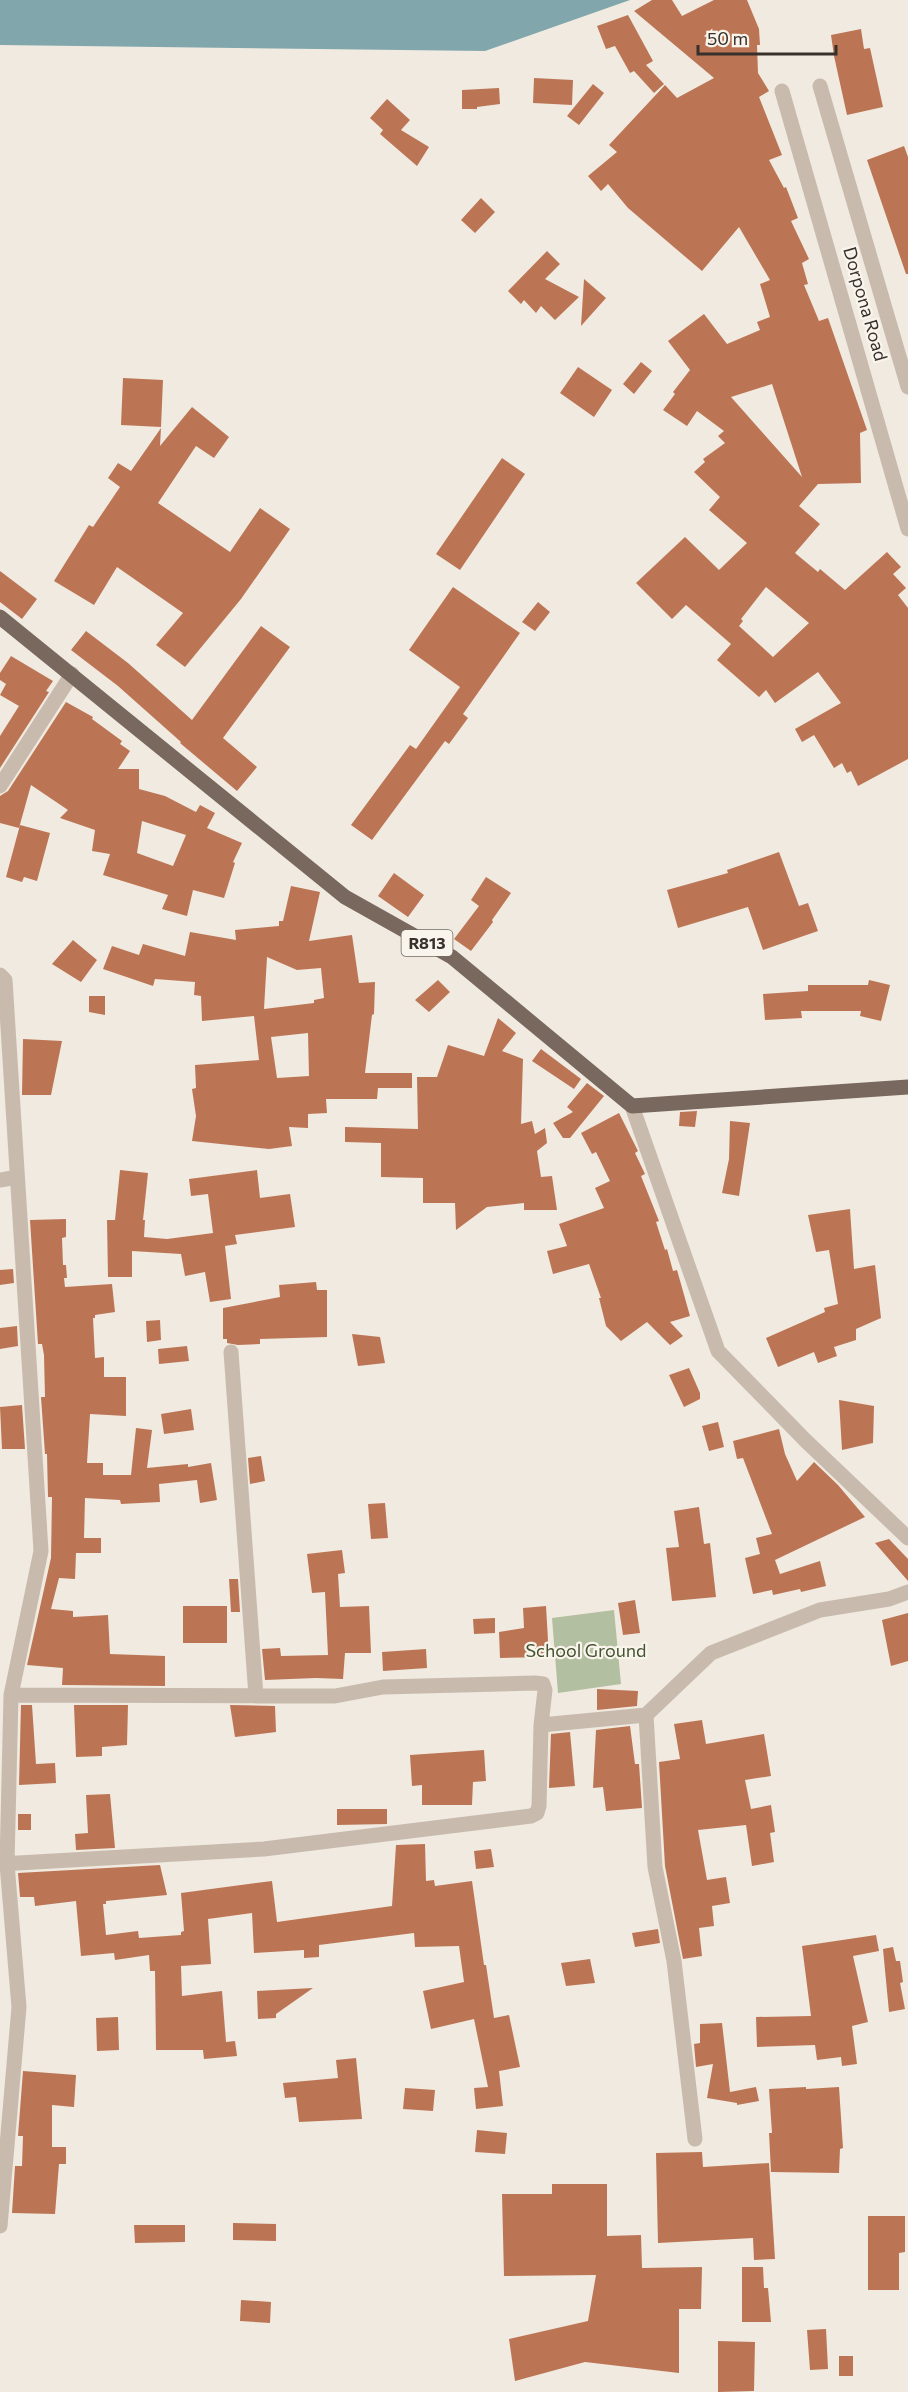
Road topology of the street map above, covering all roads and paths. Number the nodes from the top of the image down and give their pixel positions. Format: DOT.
graph roads {
  1 [pos="820,86"];
  2 [pos="783,90"];
  3 [pos="908,387"];
  4 [pos="908,529"];
  5 [pos="0,617"];
  6 [pos="72,674"];
  7 [pos="0,786"];
  8 [pos="0,975"];
  9 [pos="908,1087"];
  10 [pos="632,1106"];
  11 [pos="17,1177"];
  12 [pos="0,1180"];
  13 [pos="231,1352"];
  14 [pos="908,1538"];
  15 [pos="908,1592"];
  16 [pos="11,1695"];
  17 [pos="256,1696"];
  18 [pos="646,1715"];
  19 [pos="541,1725"];
  20 [pos="3,1864"];
  21 [pos="695,2139"];
  22 [pos="0,2226"];
  1 -- 3 [label="street, Dorpona Road"];
  2 -- 4 [label="street, Dorpona Road"];
  5 -- 6 [label="main road, R813"];
  6 -- 7 [label="street"];
  6 -- 10 [label="main road, R813"];
  8 -- 11 [label="street"];
  9 -- 10 [label="main road"];
  10 -- 14 [label="street"];
  11 -- 12 [label="street"];
  11 -- 16 [label="street"];
  13 -- 17 [label="street"];
  15 -- 18 [label="street"];
  16 -- 17 [label="street"];
  16 -- 20 [label="street"];
  17 -- 19 [label="street"];
  18 -- 19 [label="street"];
  18 -- 21 [label="street"];
  19 -- 20 [label="street"];
  20 -- 22 [label="street"];
}
